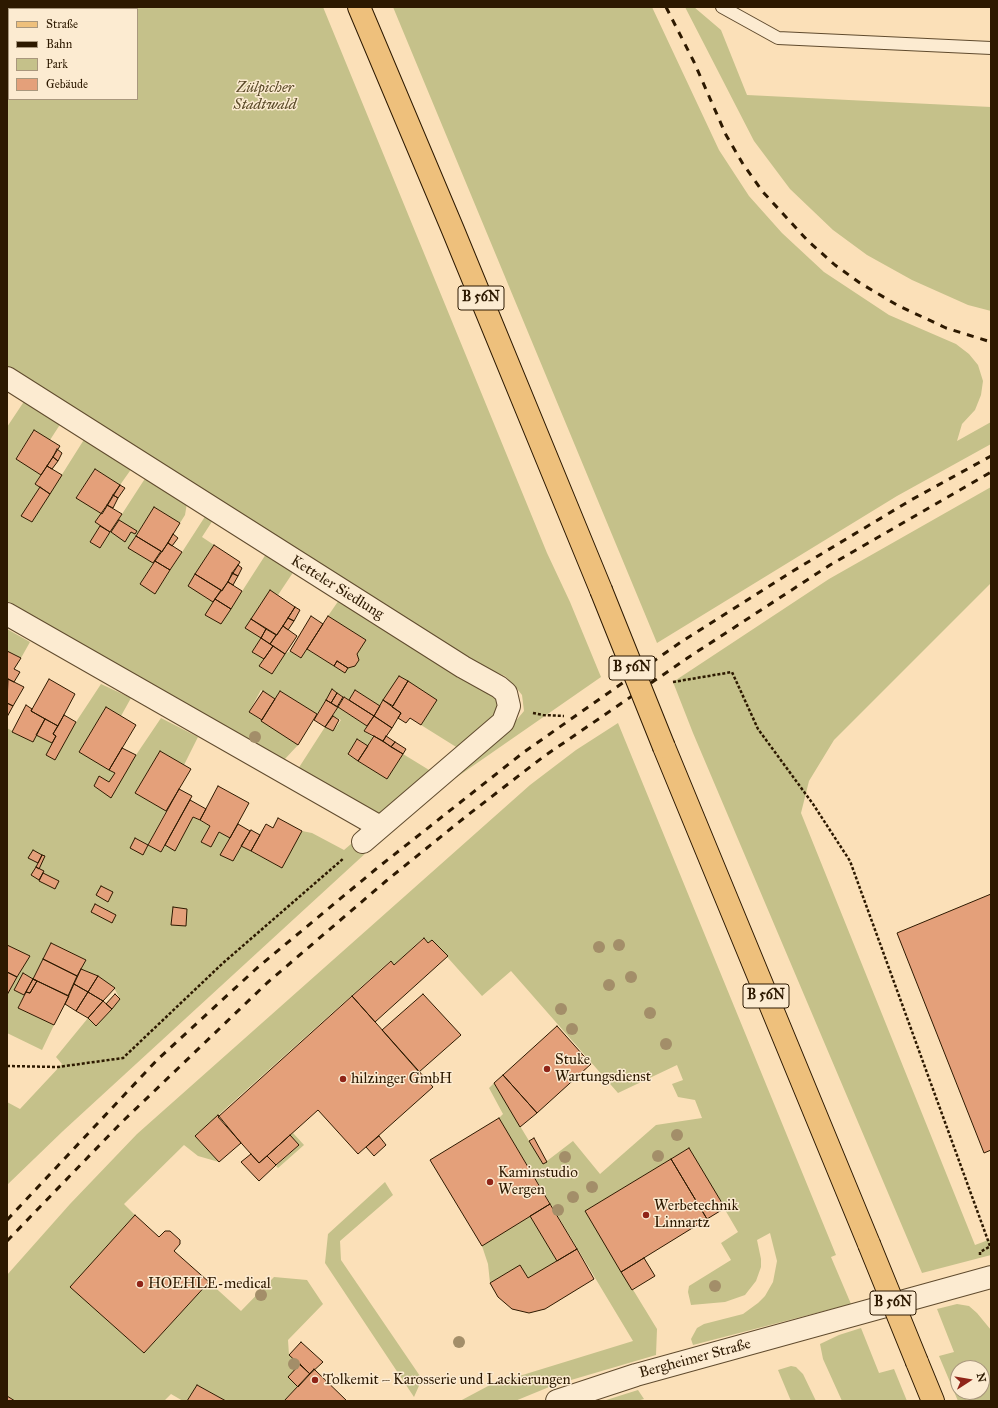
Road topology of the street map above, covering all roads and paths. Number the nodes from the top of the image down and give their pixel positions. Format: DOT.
graph roads {
  1 [pos="359,7"];
  2 [pos="722,7"];
  3 [pos="991,48"];
  4 [pos="7,378"];
  5 [pos="7,614"];
  6 [pos="673,682"];
  7 [pos="531,712"];
  8 [pos="564,716"];
  9 [pos="380,827"];
  10 [pos="362,842"];
  11 [pos="7,1066"];
  12 [pos="990,1246"];
  13 [pos="991,1277"];
  14 [pos="557,1401"];
  15 [pos="933,1401"];
  1 -- 15 [label="main road, B 56N, bridge"];
  2 -- 3 [label="lane"];
  4 -- 9 [label="street, Ketteler Siedlung"];
  5 -- 9 [label="street"];
  6 -- 12 [label="path"];
  7 -- 8 [label="path"];
  9 -- 10 [label="street, Ketteler Siedlung"];
  10 -- 11 [label="path"];
  13 -- 14 [label="street, Bergheimer Straße"];
}
